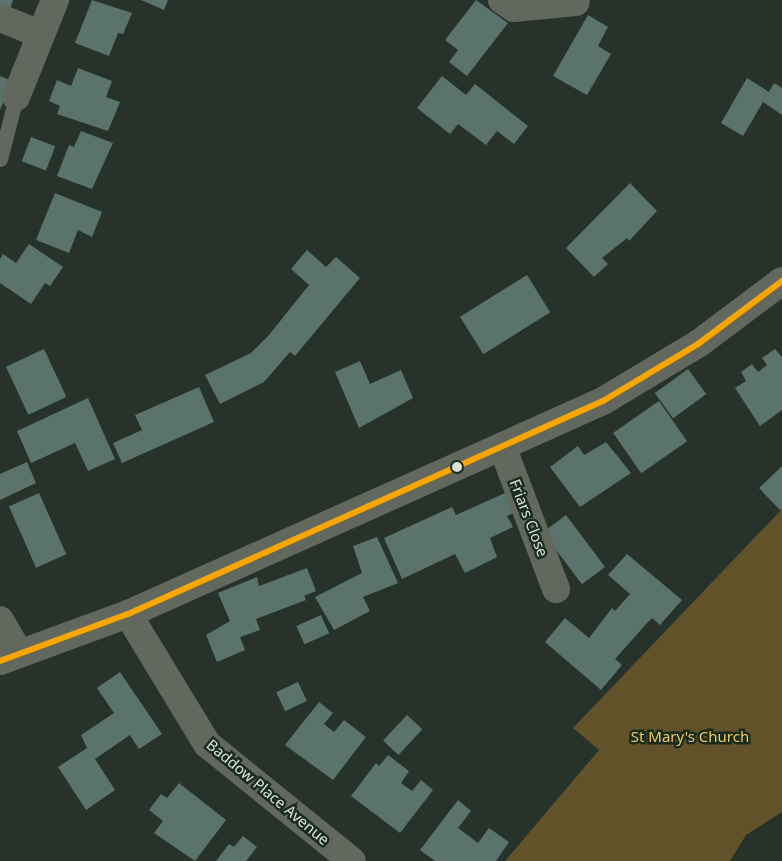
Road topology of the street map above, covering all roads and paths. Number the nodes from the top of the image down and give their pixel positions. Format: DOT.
graph roads {
  1 [pos="55,0"];
  2 [pos="502,0"];
  3 [pos="576,2"];
  4 [pos="0,18"];
  5 [pos="40,34"];
  6 [pos="16,97"];
  7 [pos="0,159"];
  8 [pos="782,281"];
  9 [pos="502,446"];
  10 [pos="556,589"];
  11 [pos="128,614"];
  12 [pos="0,620"];
  13 [pos="10,657"];
  14 [pos="352,861"];
  1 -- 5 [label="street"];
  2 -- 3 [label="street"];
  4 -- 5 [label="street"];
  5 -- 6 [label="street"];
  6 -- 7 [label="lane"];
  8 -- 9 [label="street"];
  9 -- 10 [label="street, Friars Close"];
  9 -- 11 [label="street"];
  11 -- 13 [label="street"];
  11 -- 14 [label="street, Baddow Place Avenue"];
  12 -- 13 [label="street"];
}
